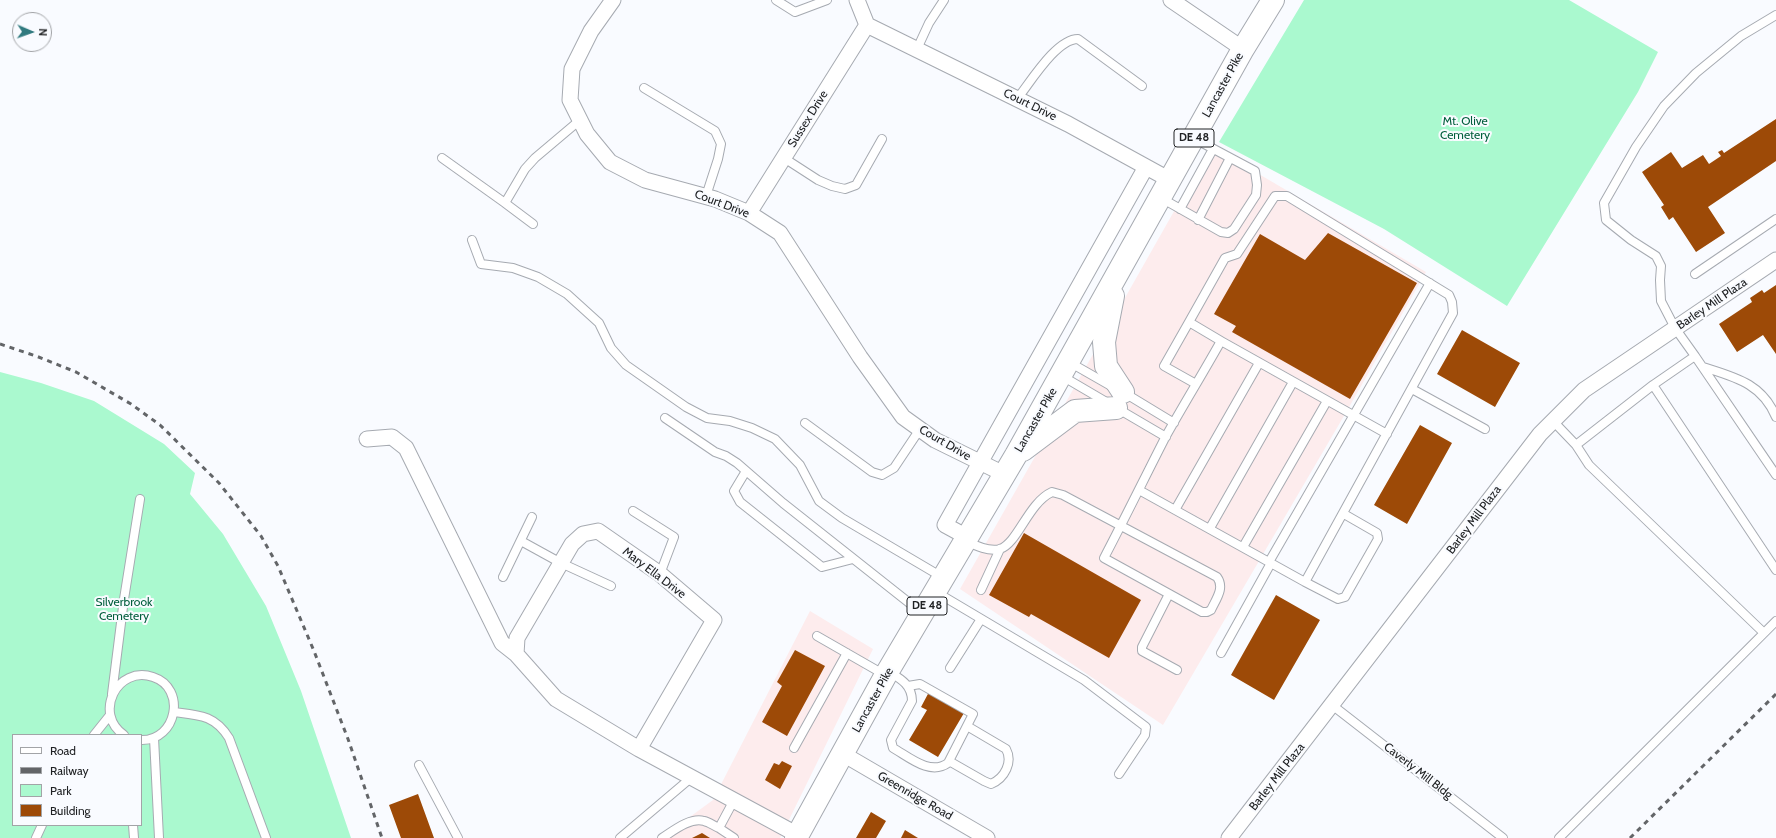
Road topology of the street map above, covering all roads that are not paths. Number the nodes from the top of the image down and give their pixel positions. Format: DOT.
graph roads {
  1 [pos="613,0"];
  2 [pos="776,0"];
  3 [pos="827,0"];
  4 [pos="857,0"];
  5 [pos="944,0"];
  6 [pos="1171,0"];
  7 [pos="1273,0"];
  8 [pos="1776,15"];
  9 [pos="868,25"];
  10 [pos="917,49"];
  11 [pos="1243,50"];
  12 [pos="1142,86"];
  13 [pos="644,88"];
  14 [pos="1017,99"];
  15 [pos="580,120"];
  16 [pos="1194,138"];
  17 [pos="882,139"];
  18 [pos="1213,149"];
  19 [pos="442,158"];
  20 [pos="784,158"];
  21 [pos="1230,158"];
  22 [pos="1146,167"];
  23 [pos="1165,189"];
  24 [pos="706,196"];
  25 [pos="505,203"];
  26 [pos="1180,209"];
  27 [pos="749,213"];
  28 [pos="1776,219"];
  29 [pos="1198,220"];
  30 [pos="533,224"];
  31 [pos="472,240"];
  32 [pos="1776,260"];
  33 [pos="1695,274"];
  34 [pos="1116,277"];
  35 [pos="1430,283"];
  36 [pos="1189,322"];
  37 [pos="1675,328"];
  38 [pos="1221,342"];
  39 [pos="1695,356"];
  40 [pos="1259,363"];
  41 [pos="1703,367"];
  42 [pos="1065,369"];
  43 [pos="1293,382"];
  44 [pos="1196,384"];
  45 [pos="1652,385"];
  46 [pos="1412,389"];
  47 [pos="1120,400"];
  48 [pos="1327,401"];
  49 [pos="1354,415"];
  50 [pos="1776,417"];
  51 [pos="665,418"];
  52 [pos="1553,421"];
  53 [pos="1174,422"];
  54 [pos="805,423"];
  55 [pos="920,429"];
  56 [pos="1485,429"];
  57 [pos="1387,434"];
  58 [pos="1166,437"];
  59 [pos="368,439"];
  60 [pos="1576,444"];
  61 [pos="1016,455"];
  62 [pos="980,462"];
  63 [pos="746,471"];
  64 [pos="1004,474"];
  65 [pos="1776,475"];
  66 [pos="1139,490"];
  67 [pos="140,499"];
  68 [pos="1175,510"];
  69 [pos="633,511"];
  70 [pos="1344,514"];
  71 [pos="532,517"];
  72 [pos="1121,526"];
  73 [pos="1210,528"];
  74 [pos="966,539"];
  75 [pos="521,541"];
  76 [pos="1243,547"];
  77 [pos="1000,548"];
  78 [pos="853,559"];
  79 [pos="1270,562"];
  80 [pos="561,563"];
  81 [pos="1776,570"];
  82 [pos="660,574"];
  83 [pos="503,577"];
  84 [pos="1305,582"];
  85 [pos="939,584"];
  86 [pos="611,586"];
  87 [pos="981,590"];
  88 [pos="1169,594"];
  89 [pos="922,614"];
  90 [pos="982,619"];
  91 [pos="1776,621"];
  92 [pos="1764,633"];
  93 [pos="817,636"];
  94 [pos="847,653"];
  95 [pos="516,654"];
  96 [pos="1221,654"];
  97 [pos="950,668"];
  98 [pos="1177,670"];
  99 [pos="887,673"];
  100 [pos="908,686"];
  101 [pos="112,694"];
  102 [pos="1332,705"];
  103 [pos="174,712"];
  104 [pos="110,715"];
  105 [pos="967,726"];
  106 [pos="95,734"];
  107 [pos="123,734"];
  108 [pos="154,738"];
  109 [pos="142,740"];
  110 [pos="794,748"];
  111 [pos="639,750"];
  112 [pos="843,754"];
  113 [pos="949,761"];
  114 [pos="419,765"];
  115 [pos="1119,774"];
  116 [pos="692,777"];
  117 [pos="734,800"];
  118 [pos="42,826"];
  119 [pos="133,826"];
  120 [pos="719,828"];
  121 [pos="631,835"];
  122 [pos="797,837"];
  123 [pos="36,838"];
  124 [pos="134,838"];
  125 [pos="159,838"];
  126 [pos="266,838"];
  127 [pos="458,838"];
  128 [pos="620,838"];
  129 [pos="662,838"];
  130 [pos="734,838"];
  131 [pos="987,838"];
  132 [pos="1229,838"];
  133 [pos="1503,838"];
  134 [pos="1559,838"];
  1 -- 15 [label="street, Court Drive"];
  2 -- 3 [label="lane"];
  4 -- 9 [label="street"];
  5 -- 10 [label="lane"];
  6 -- 11 [label="street"];
  7 -- 11 [label="main road, Lancaster Pike / DE 48"];
  8 -- 37 [label="lane"];
  9 -- 10 [label="street, Court Drive"];
  9 -- 20 [label="street, Sussex Drive"];
  10 -- 14 [label="street, Court Drive"];
  11 -- 16 [label="main road, Lancaster Pike / DE 48"];
  12 -- 14 [label="lane"];
  13 -- 24 [label="lane"];
  14 -- 22 [label="street, Court Drive"];
  15 -- 24 [label="street, Court Drive"];
  15 -- 25 [label="lane"];
  16 -- 18 [label="lane"];
  16 -- 23 [label="main road, Lancaster Pike / DE 48"];
  17 -- 20 [label="lane"];
  18 -- 21 [label="lane"];
  18 -- 26 [label="lane"];
  19 -- 25 [label="lane"];
  20 -- 27 [label="street, Sussex Drive"];
  21 -- 29 [label="lane"];
  21 -- 29 [label="lane"];
  22 -- 23 [label="street, Court Drive"];
  22 -- 62 [label="street"];
  23 -- 26 [label="lane"];
  23 -- 34 [label="main road, Lancaster Pike / DE 48"];
  24 -- 27 [label="street, Court Drive"];
  25 -- 30 [label="lane"];
  26 -- 29 [label="lane"];
  27 -- 55 [label="street, Court Drive"];
  28 -- 33 [label="lane"];
  31 -- 85 [label="lane"];
  32 -- 37 [label="street, Barley Mill Plaza"];
  34 -- 42 [label="main road, Lancaster Pike / DE 48"];
  34 -- 47 [label="main road"];
  35 -- 36 [label="lane"];
  35 -- 46 [label="lane"];
  35 -- 49 [label="lane"];
  36 -- 38 [label="lane"];
  36 -- 44 [label="lane"];
  37 -- 39 [label="lane"];
  37 -- 52 [label="street, Barley Mill Plaza"];
  38 -- 40 [label="lane"];
  38 -- 44 [label="lane"];
  39 -- 41 [label="lane"];
  39 -- 45 [label="lane"];
  40 -- 43 [label="lane"];
  40 -- 68 [label="lane"];
  41 -- 50 [label="lane"];
  41 -- 65 [label="lane"];
  42 -- 47 [label="lane"];
  42 -- 47 [label="lane"];
  42 -- 61 [label="main road, Lancaster Pike / DE 48"];
  43 -- 48 [label="lane"];
  43 -- 73 [label="lane"];
  44 -- 53 [label="lane"];
  45 -- 60 [label="lane"];
  45 -- 81 [label="lane"];
  46 -- 56 [label="lane"];
  46 -- 57 [label="lane"];
  47 -- 53 [label="lane"];
  47 -- 58 [label="lane"];
  47 -- 61 [label="main road"];
  48 -- 49 [label="lane"];
  48 -- 76 [label="lane"];
  49 -- 57 [label="lane"];
  49 -- 79 [label="lane"];
  51 -- 63 [label="lane"];
  52 -- 60 [label="lane"];
  52 -- 102 [label="street, Barley Mill Plaza"];
  53 -- 58 [label="lane"];
  54 -- 55 [label="lane"];
  55 -- 62 [label="street, Court Drive"];
  57 -- 70 [label="lane"];
  58 -- 66 [label="lane"];
  59 -- 95 [label="street"];
  60 -- 92 [label="lane"];
  61 -- 64 [label="main road, Lancaster Pike / DE 48"];
  62 -- 64 [label="street, Court Drive"];
  62 -- 74 [label="street"];
  63 -- 78 [label="lane"];
  63 -- 78 [label="lane"];
  64 -- 74 [label="main road, Lancaster Pike / DE 48"];
  66 -- 68 [label="lane"];
  66 -- 72 [label="lane"];
  67 -- 101 [label="lane"];
  68 -- 73 [label="lane"];
  69 -- 82 [label="lane"];
  70 -- 84 [label="lane"];
  70 -- 84 [label="lane"];
  71 -- 75 [label="lane"];
  72 -- 77 [label="lane"];
  72 -- 88 [label="lane"];
  72 -- 88 [label="lane"];
  73 -- 76 [label="lane"];
  74 -- 77 [label="lane"];
  74 -- 85 [label="main road, Lancaster Pike / DE 48"];
  75 -- 80 [label="lane"];
  75 -- 83 [label="lane"];
  76 -- 79 [label="lane"];
  77 -- 87 [label="lane"];
  78 -- 89 [label="lane"];
  79 -- 84 [label="lane"];
  79 -- 96 [label="lane"];
  80 -- 82 [label="street, Mary Ella Drive"];
  80 -- 86 [label="lane"];
  80 -- 95 [label="street, Mary Ella Drive"];
  82 -- 111 [label="street, Mary Ella Drive"];
  85 -- 89 [label="main road, Lancaster Pike / DE 48"];
  85 -- 90 [label="lane"];
  88 -- 98 [label="lane"];
  89 -- 99 [label="main road, Lancaster Pike / DE 48"];
  90 -- 97 [label="lane"];
  90 -- 115 [label="lane"];
  91 -- 92 [label="lane"];
  92 -- 134 [label="lane"];
  93 -- 94 [label="lane"];
  94 -- 99 [label="lane"];
  94 -- 110 [label="lane"];
  95 -- 111 [label="street"];
  99 -- 100 [label="lane"];
  99 -- 112 [label="main road, Lancaster Pike / DE 48"];
  100 -- 105 [label="lane"];
  100 -- 113 [label="lane"];
  101 -- 103 [label="lane"];
  101 -- 104 [label="lane"];
  102 -- 132 [label="street, Barley Mill Plaza"];
  102 -- 133 [label="lane, Caverly Mill Bldg"];
  103 -- 108 [label="lane"];
  103 -- 126 [label="lane"];
  104 -- 106 [label="lane"];
  104 -- 107 [label="lane"];
  105 -- 113 [label="lane"];
  105 -- 113 [label="lane"];
  108 -- 109 [label="lane"];
  108 -- 125 [label="lane"];
  111 -- 116 [label="street"];
  112 -- 122 [label="main road, Lancaster Pike / DE 48"];
  112 -- 131 [label="street, Greenridge Road"];
  114 -- 127 [label="lane"];
  116 -- 117 [label="street"];
  116 -- 121 [label="lane"];
  117 -- 120 [label="lane"];
  117 -- 122 [label="street"];
  118 -- 123 [label="lane"];
  119 -- 124 [label="lane"];
  120 -- 129 [label="lane"];
  120 -- 130 [label="lane"];
  121 -- 128 [label="lane"];
}
